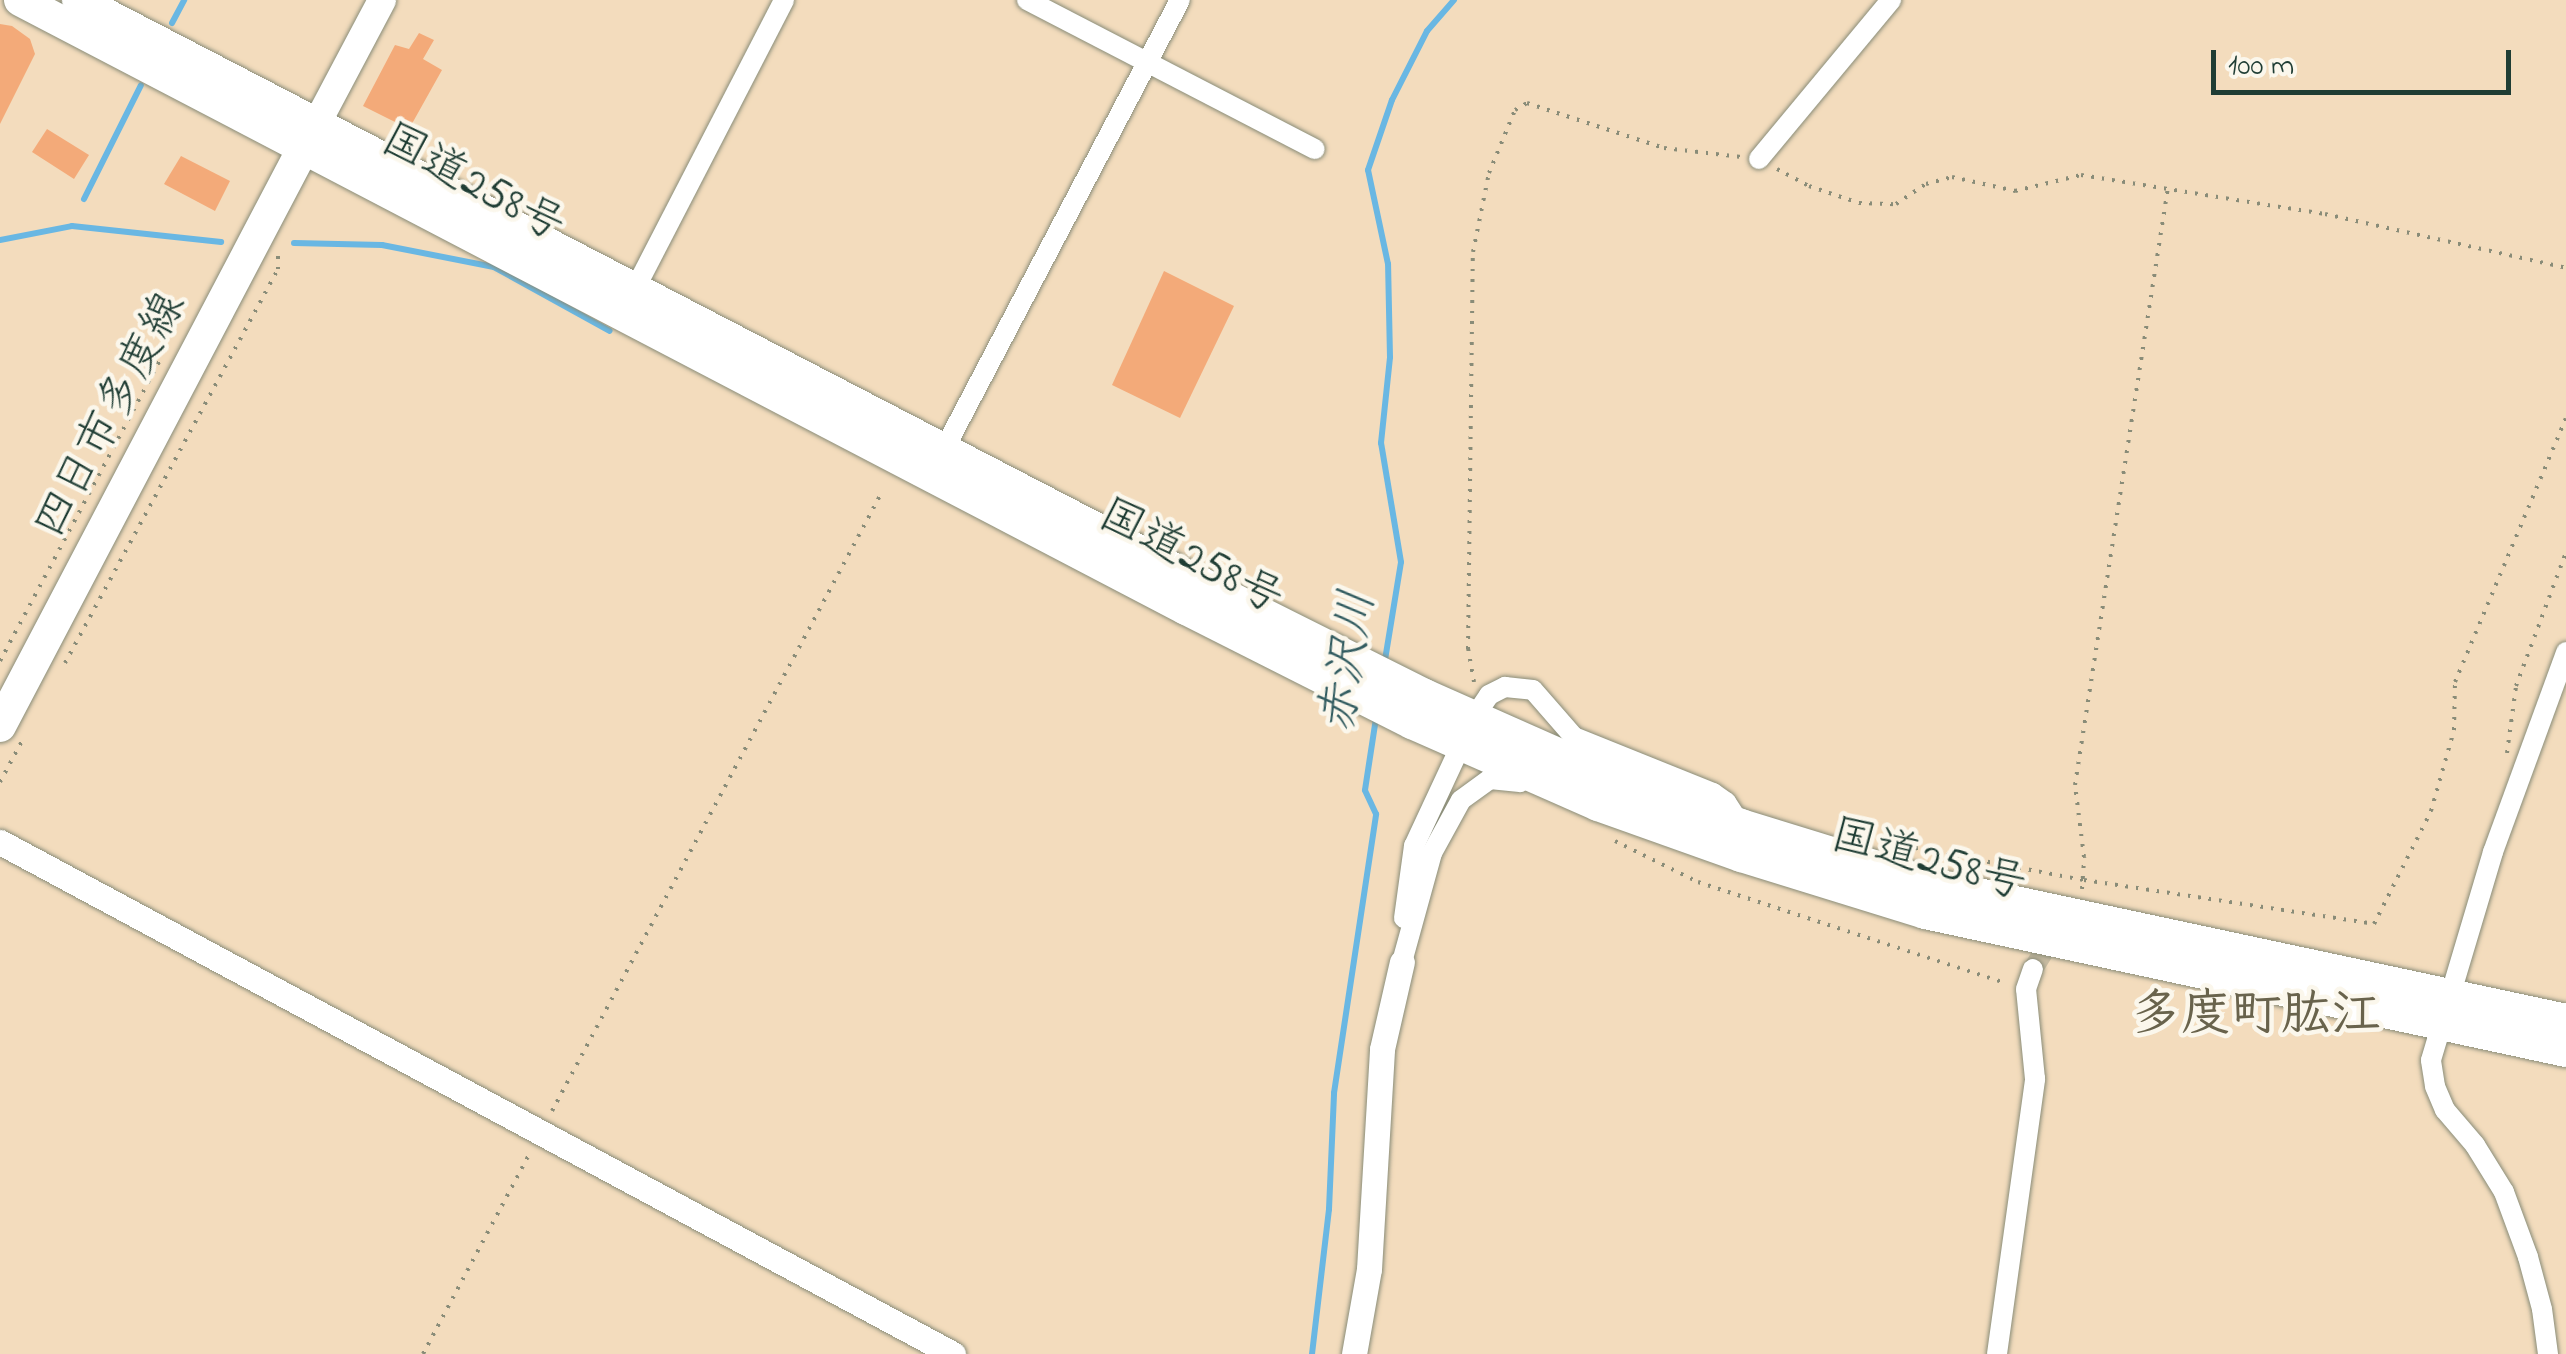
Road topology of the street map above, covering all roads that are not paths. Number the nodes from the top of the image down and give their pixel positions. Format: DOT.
graph roads {
  1 [pos="20,0"];
  2 [pos="78,0"];
  3 [pos="382,0"];
  4 [pos="784,0"];
  5 [pos="1027,0"];
  6 [pos="1180,0"];
  7 [pos="1891,0"];
  8 [pos="1147,63"];
  9 [pos="310,136"];
  10 [pos="1314,149"];
  11 [pos="1759,159"];
  12 [pos="636,287"];
  13 [pos="936,462"];
  14 [pos="2566,652"];
  15 [pos="1484,702"];
  16 [pos="1418,709"];
  17 [pos="14,729"];
  18 [pos="1456,756"];
  19 [pos="1598,804"];
  20 [pos="1741,825"];
  21 [pos="0,842"];
  22 [pos="1402,962"];
  23 [pos="2030,979"];
  24 [pos="2446,1010"];
  25 [pos="2566,1020"];
  26 [pos="2502,1022"];
  27 [pos="2566,1050"];
  28 [pos="953,1354"];
  29 [pos="1354,1354"];
  30 [pos="1997,1354"];
  31 [pos="2548,1354"];
  1 -- 9 [label="main road, 国道258号"];
  2 -- 9 [label="main road, 国道258号"];
  3 -- 9 [label="main road"];
  4 -- 12 [label="street"];
  5 -- 8 [label="street"];
  6 -- 8 [label="street"];
  7 -- 11 [label="street"];
  8 -- 10 [label="street"];
  8 -- 13 [label="street"];
  9 -- 12 [label="main road, 国道258号"];
  9 -- 13 [label="main road, 国道258号"];
  9 -- 17 [label="main road, 四日市多度線"];
  12 -- 13 [label="main road, 国道258号"];
  13 -- 16 [label="main road, 国道258号"];
  13 -- 16 [label="main road, 国道258号"];
  14 -- 24 [label="street"];
  15 -- 20 [label="street"];
  16 -- 19 [label="main road, 国道258号"];
  16 -- 20 [label="main road, 国道258号"];
  18 -- 22 [label="street"];
  19 -- 22 [label="street"];
  19 -- 24 [label="main road, 国道258号"];
  20 -- 24 [label="main road, 国道258号"];
  21 -- 28 [label="street"];
  22 -- 29 [label="street"];
  23 -- 30 [label="street"];
  24 -- 26 [label="main road, 国道258号"];
  24 -- 31 [label="street"];
  25 -- 26 [label="main road, 国道258号"];
  26 -- 27 [label="main road, 国道258号"];
}
